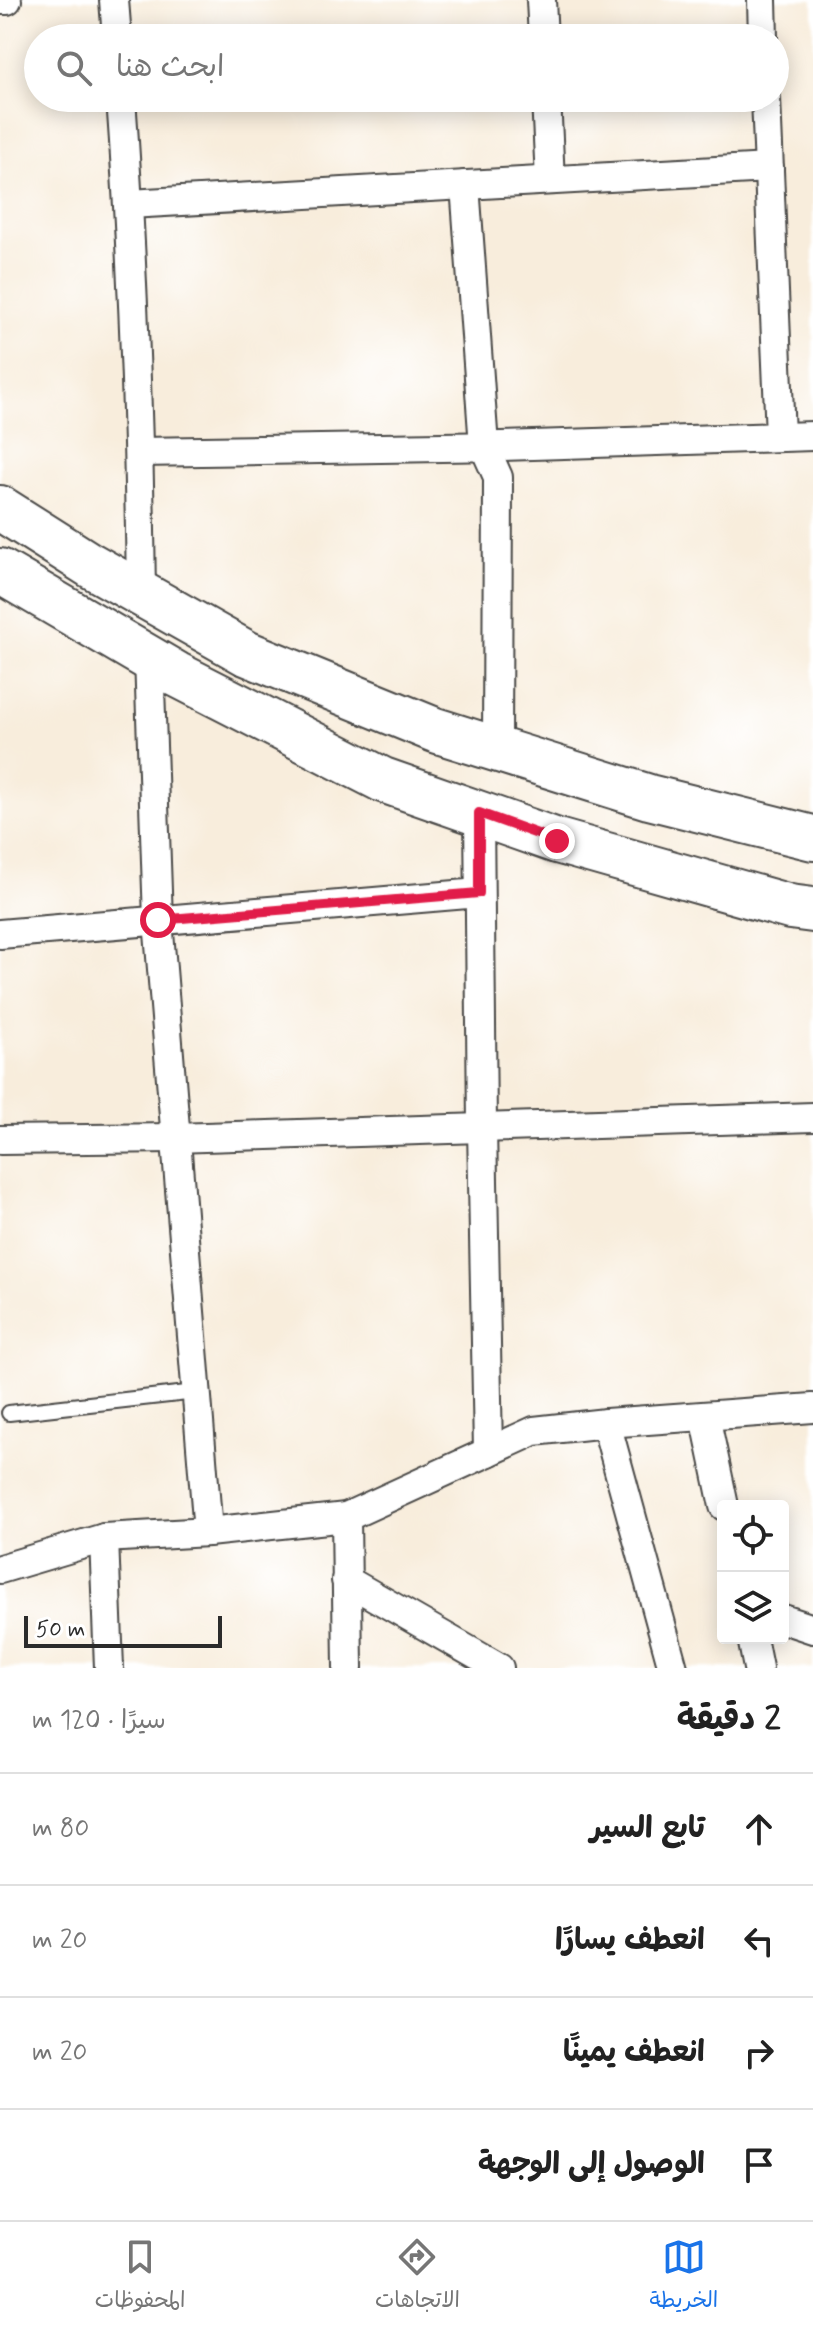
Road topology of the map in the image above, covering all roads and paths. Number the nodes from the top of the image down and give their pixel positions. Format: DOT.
graph roads {
  1 [pos="0,0"];
  2 [pos="7,0"];
  3 [pos="114,0"];
  4 [pos="541,0"];
  5 [pos="762,0"];
  6 [pos="116,24"];
  7 [pos="542,24"];
  8 [pos="763,24"];
  9 [pos="122,112"];
  10 [pos="547,112"];
  11 [pos="767,112"];
  12 [pos="769,168"];
  13 [pos="550,180"];
  14 [pos="465,185"];
  15 [pos="129,204"];
  16 [pos="780,436"];
  17 [pos="813,436"];
  18 [pos="484,446"];
  19 [pos="139,452"];
  20 [pos="0,508"];
  21 [pos="0,571"];
  22 [pos="141,594"];
  23 [pos="149,658"];
  24 [pos="497,750"];
  25 [pos="479,813"];
  26 [pos="813,838"];
  27 [pos="479,893"];
  28 [pos="813,910"];
  29 [pos="158,920"];
  30 [pos="0,934"];
  31 [pos="813,1117"];
  32 [pos="482,1127"];
  33 [pos="175,1138"];
  34 [pos="0,1140"];
  35 [pos="196,1392"];
  36 [pos="813,1408"];
  37 [pos="9,1413"];
  38 [pos="705,1416"];
  39 [pos="606,1423"];
  40 [pos="488,1452"];
  41 [pos="723,1500"];
  42 [pos="346,1517"];
  43 [pos="208,1532"];
  44 [pos="104,1538"];
  45 [pos="0,1569"];
  46 [pos="346,1580"];
  47 [pos="789,1621"];
  48 [pos="813,1629"];
  49 [pos="753,1644"];
  50 [pos="109,1668"];
  51 [pos="348,1668"];
  52 [pos="499,1668"];
  53 [pos="673,1668"];
  54 [pos="758,1668"];
  1 -- 2 [label="street"];
  3 -- 6 [label="street"];
  4 -- 7 [label="street"];
  5 -- 8 [label="street"];
  9 -- 15 [label="street"];
  10 -- 13 [label="street"];
  11 -- 12 [label="street"];
  12 -- 13 [label="street"];
  12 -- 16 [label="street"];
  13 -- 14 [label="street"];
  14 -- 15 [label="street"];
  14 -- 18 [label="street"];
  15 -- 19 [label="street"];
  16 -- 17 [label="street"];
  16 -- 18 [label="street"];
  18 -- 19 [label="street"];
  18 -- 24 [label="street"];
  19 -- 22 [label="street"];
  20 -- 22 [label="main road"];
  21 -- 23 [label="main road"];
  22 -- 24 [label="main road"];
  23 -- 25 [label="main road"];
  23 -- 29 [label="street"];
  24 -- 26 [label="main road"];
  25 -- 27 [label="street"];
  25 -- 28 [label="main road"];
  27 -- 29 [label="street"];
  27 -- 32 [label="street"];
  29 -- 30 [label="street"];
  29 -- 33 [label="street"];
  31 -- 32 [label="street"];
  32 -- 33 [label="street"];
  32 -- 40 [label="street"];
  33 -- 34 [label="street"];
  33 -- 35 [label="street"];
  35 -- 37 [label="lane"];
  35 -- 43 [label="street"];
  36 -- 38 [label="street"];
  38 -- 39 [label="street"];
  38 -- 41 [label="street"];
  39 -- 40 [label="street"];
  39 -- 53 [label="street"];
  40 -- 42 [label="street"];
  42 -- 43 [label="street"];
  42 -- 46 [label="street"];
  43 -- 44 [label="street"];
  44 -- 45 [label="street"];
  44 -- 50 [label="street"];
  46 -- 51 [label="street"];
  46 -- 52 [label="street"];
  47 -- 48 [label="street"];
  49 -- 54 [label="street"];
}
